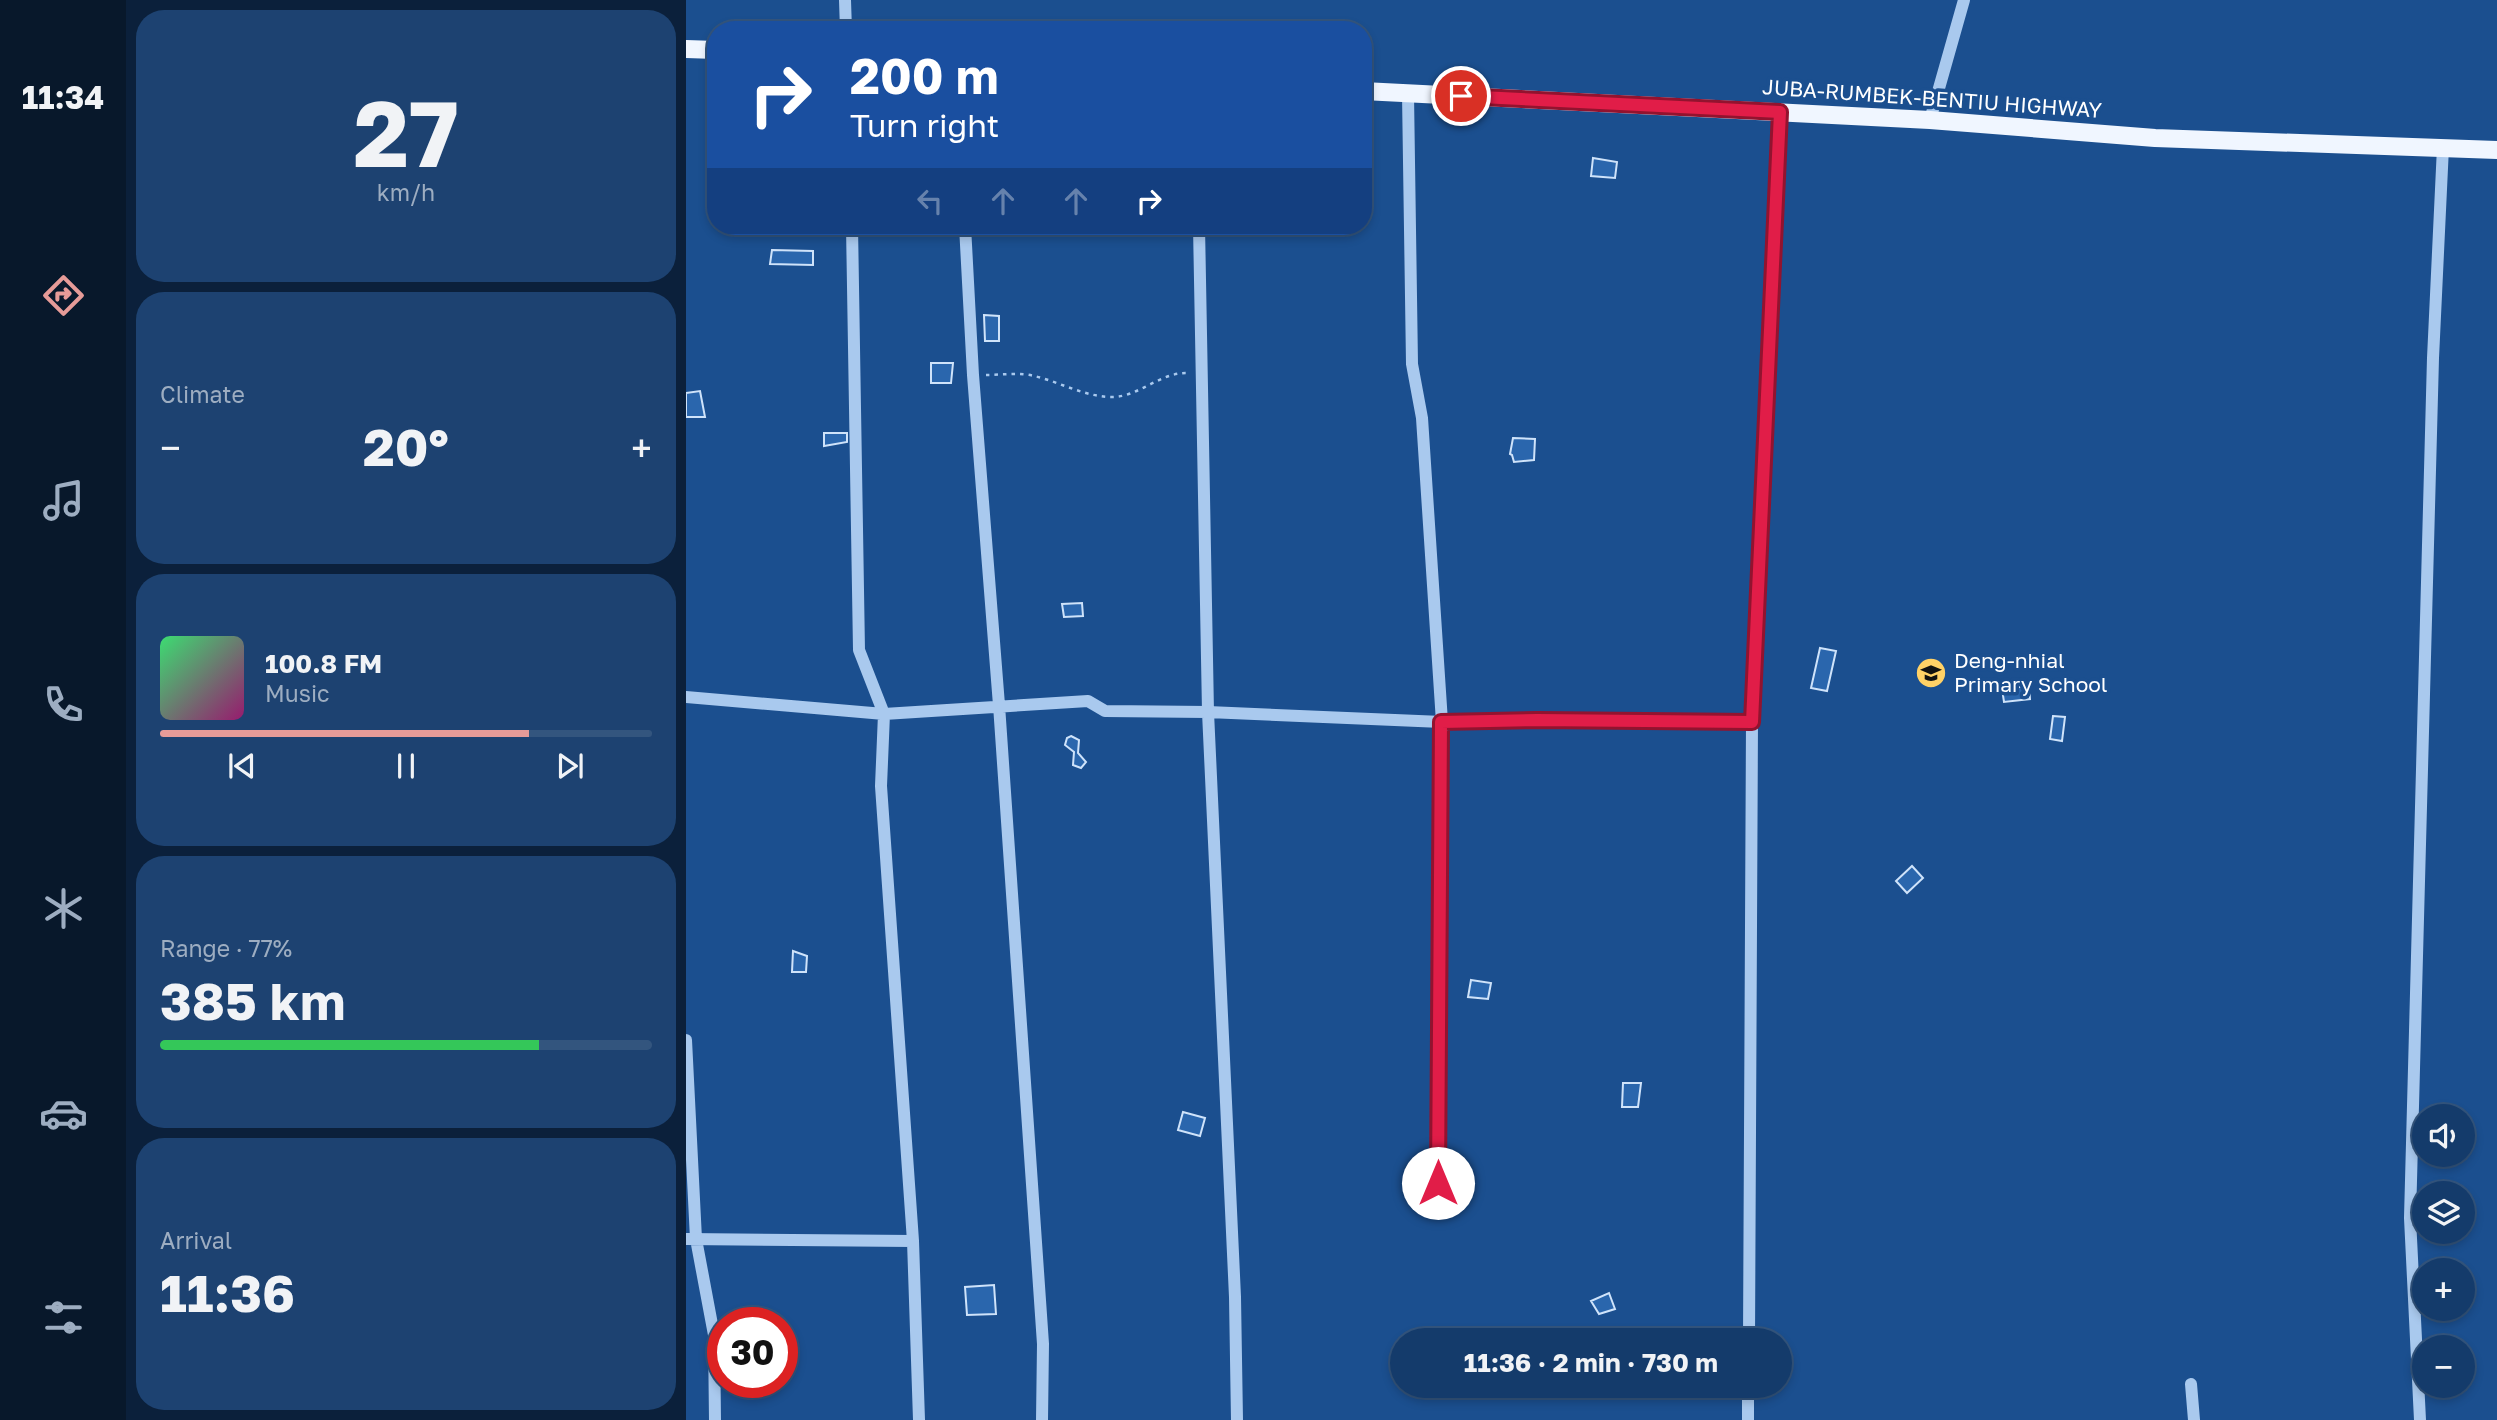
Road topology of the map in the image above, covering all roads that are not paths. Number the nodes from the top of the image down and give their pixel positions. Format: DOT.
graph roads {
  1 [pos="845,0"];
  2 [pos="1964,0"];
  3 [pos="846,21"];
  4 [pos="686,49"];
  5 [pos="707,50"];
  6 [pos="1372,92"];
  7 [pos="1408,94"];
  8 [pos="1780,112"];
  9 [pos="1930,120"];
  10 [pos="2443,147"];
  11 [pos="2497,150"];
  12 [pos="852,235"];
  13 [pos="965,235"];
  14 [pos="1199,235"];
  15 [pos="686,697"];
  16 [pos="999,705"];
  17 [pos="1208,712"];
  18 [pos="884,714"];
  19 [pos="1441,722"];
  20 [pos="1752,722"];
  21 [pos="686,1040"];
  22 [pos="1438,1183"];
  23 [pos="691,1239"];
  24 [pos="913,1241"];
  25 [pos="1749,1328"];
  26 [pos="2191,1384"];
  27 [pos="1748,1398"];
  28 [pos="715,1420"];
  29 [pos="919,1420"];
  30 [pos="1042,1420"];
  31 [pos="1237,1420"];
  32 [pos="1748,1420"];
  33 [pos="2194,1420"];
  34 [pos="2420,1420"];
  1 -- 3 [label="street"];
  2 -- 9 [label="street"];
  4 -- 5 [label="main road"];
  6 -- 7 [label="main road, JUBA-RUMBEK-BENTIU HIGHWAY"];
  7 -- 8 [label="main road, JUBA-RUMBEK-BENTIU HIGHWAY"];
  7 -- 19 [label="street"];
  8 -- 9 [label="main road, JUBA-RUMBEK-BENTIU HIGHWAY"];
  8 -- 20 [label="street"];
  9 -- 10 [label="main road, JUBA-RUMBEK-BENTIU HIGHWAY"];
  10 -- 11 [label="main road, JUBA-RUMBEK-BENTIU HIGHWAY"];
  10 -- 34 [label="street"];
  12 -- 18 [label="street"];
  13 -- 16 [label="street"];
  14 -- 17 [label="street"];
  15 -- 18 [label="street"];
  16 -- 17 [label="street"];
  16 -- 18 [label="street"];
  16 -- 30 [label="street"];
  17 -- 19 [label="street"];
  17 -- 31 [label="street"];
  18 -- 24 [label="street"];
  19 -- 20 [label="street"];
  19 -- 22 [label="street"];
  20 -- 25 [label="street"];
  21 -- 23 [label="street"];
  23 -- 24 [label="street"];
  23 -- 28 [label="street"];
  24 -- 29 [label="street"];
  26 -- 33 [label="street"];
  27 -- 32 [label="street"];
}
